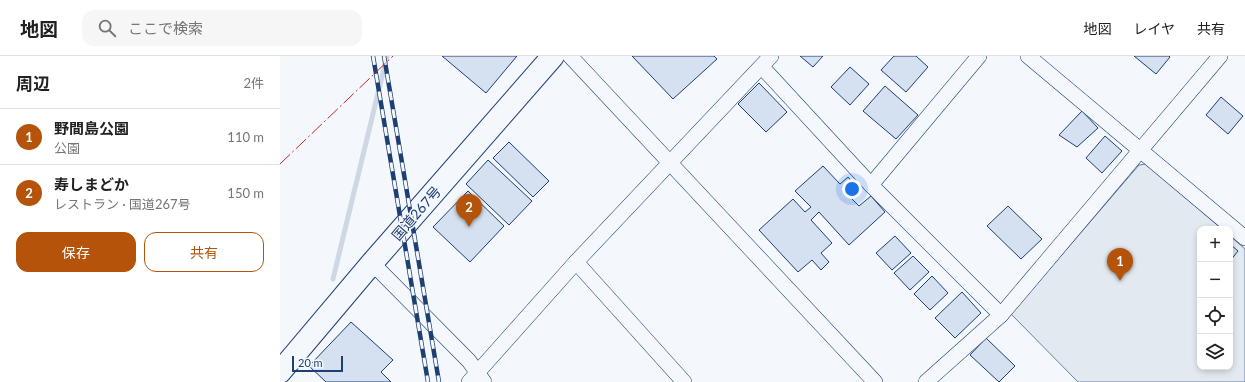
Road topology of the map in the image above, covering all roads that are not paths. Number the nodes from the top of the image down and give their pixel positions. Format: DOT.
graph roads {
  1 [pos="553,56"];
  2 [pos="570,56"];
  3 [pos="979,56"];
  4 [pos="1028,56"];
  5 [pos="1220,56"];
  6 [pos="767,61"];
  7 [pos="1142,150"];
  8 [pos="669,162"];
  9 [pos="871,185"];
  10 [pos="1245,238"];
  11 [pos="576,262"];
  12 [pos="372,263"];
  13 [pos="1001,316"];
  14 [pos="280,372"];
  15 [pos="477,379"];
  16 [pos="684,382"];
  17 [pos="875,382"];
  18 [pos="926,382"];
  1 -- 12 [label="highway, 国道267号"];
  2 -- 8 [label="street"];
  3 -- 9 [label="street"];
  4 -- 7 [label="street"];
  5 -- 7 [label="street"];
  6 -- 8 [label="street"];
  6 -- 9 [label="street"];
  7 -- 10 [label="street"];
  7 -- 13 [label="street"];
  8 -- 11 [label="street"];
  8 -- 17 [label="street"];
  9 -- 13 [label="street"];
  11 -- 15 [label="street"];
  11 -- 16 [label="street"];
  12 -- 14 [label="highway, 国道267号"];
  12 -- 15 [label="street"];
  13 -- 18 [label="street"];
}
